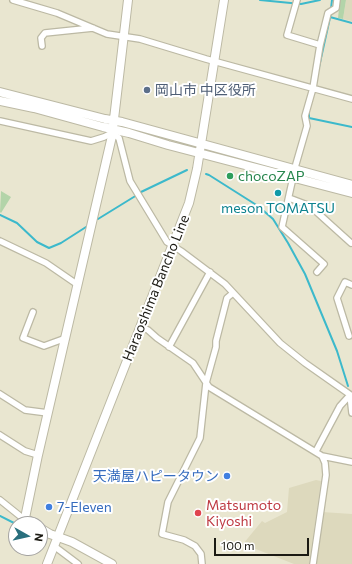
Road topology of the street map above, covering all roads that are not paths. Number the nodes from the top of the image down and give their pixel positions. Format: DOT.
graph roads {
  1 [pos="13,0"];
  2 [pos="128,0"];
  3 [pos="224,0"];
  4 [pos="337,0"];
  5 [pos="296,2"];
  6 [pos="93,28"];
  7 [pos="124,38"];
  8 [pos="320,45"];
  9 [pos="42,46"];
  10 [pos="214,61"];
  11 [pos="313,88"];
  12 [pos="0,92"];
  13 [pos="352,99"];
  14 [pos="0,101"];
  15 [pos="0,122"];
  16 [pos="113,128"];
  17 [pos="201,144"];
  18 [pos="199,153"];
  19 [pos="294,174"];
  20 [pos="352,185"];
  21 [pos="352,194"];
  22 [pos="289,198"];
  23 [pos="0,241"];
  24 [pos="351,243"];
  25 [pos="173,246"];
  26 [pos="210,272"];
  27 [pos="317,272"];
  28 [pos="352,285"];
  29 [pos="78,286"];
  30 [pos="233,293"];
  31 [pos="34,312"];
  32 [pos="140,327"];
  33 [pos="350,336"];
  34 [pos="66,338"];
  35 [pos="170,347"];
  36 [pos="206,383"];
  37 [pos="0,394"];
  38 [pos="351,396"];
  39 [pos="48,413"];
  40 [pos="352,413"];
  41 [pos="0,435"];
  42 [pos="316,451"];
  43 [pos="38,455"];
  44 [pos="322,456"];
  45 [pos="352,462"];
  46 [pos="0,500"];
  47 [pos="20,516"];
  48 [pos="25,516"];
  49 [pos="48,533"];
  50 [pos="58,537"];
  51 [pos="54,546"];
  52 [pos="47,564"];
  53 [pos="78,564"];
  54 [pos="112,564"];
  55 [pos="202,564"];
  56 [pos="313,564"];
  1 -- 6 [label="street"];
  2 -- 7 [label="street"];
  3 -- 10 [label="street, Haraoshima Bancho Line"];
  4 -- 8 [label="street"];
  5 -- 8 [label="street"];
  6 -- 7 [label="street"];
  6 -- 9 [label="street"];
  7 -- 10 [label="street"];
  7 -- 16 [label="street"];
  8 -- 11 [label="street"];
  10 -- 11 [label="street"];
  10 -- 17 [label="street, Haraoshima Bancho Line"];
  11 -- 13 [label="street"];
  11 -- 19 [label="street"];
  12 -- 16 [label="street"];
  14 -- 16 [label="street"];
  15 -- 16 [label="street"];
  16 -- 17 [label="street"];
  16 -- 18 [label="street"];
  16 -- 25 [label="street"];
  16 -- 29 [label="street"];
  17 -- 18 [label="street, Haraoshima Bancho Line"];
  17 -- 19 [label="street"];
  18 -- 19 [label="street"];
  18 -- 25 [label="street, Haraoshima Bancho Line"];
  19 -- 20 [label="street"];
  19 -- 21 [label="street"];
  19 -- 22 [label="street"];
  22 -- 24 [label="street"];
  22 -- 27 [label="street"];
  23 -- 29 [label="street"];
  25 -- 26 [label="street"];
  25 -- 32 [label="street, Haraoshima Bancho Line"];
  26 -- 30 [label="street"];
  26 -- 35 [label="street"];
  28 -- 33 [label="street"];
  29 -- 34 [label="street"];
  30 -- 36 [label="street"];
  30 -- 38 [label="street"];
  31 -- 34 [label="street"];
  32 -- 35 [label="street"];
  32 -- 50 [label="street, Haraoshima Bancho Line"];
  34 -- 39 [label="street"];
  35 -- 36 [label="street"];
  36 -- 42 [label="street"];
  36 -- 55 [label="street"];
  37 -- 39 [label="street"];
  38 -- 40 [label="street"];
  38 -- 42 [label="street"];
  39 -- 43 [label="street"];
  41 -- 43 [label="street"];
  42 -- 44 [label="street"];
  43 -- 48 [label="street"];
  44 -- 45 [label="street"];
  44 -- 56 [label="street"];
  46 -- 47 [label="street"];
  49 -- 50 [label="street"];
  50 -- 51 [label="street, Haraoshima Bancho Line"];
  50 -- 54 [label="street"];
  51 -- 52 [label="street, Haraoshima Bancho Line"];
  51 -- 53 [label="street"];
}
